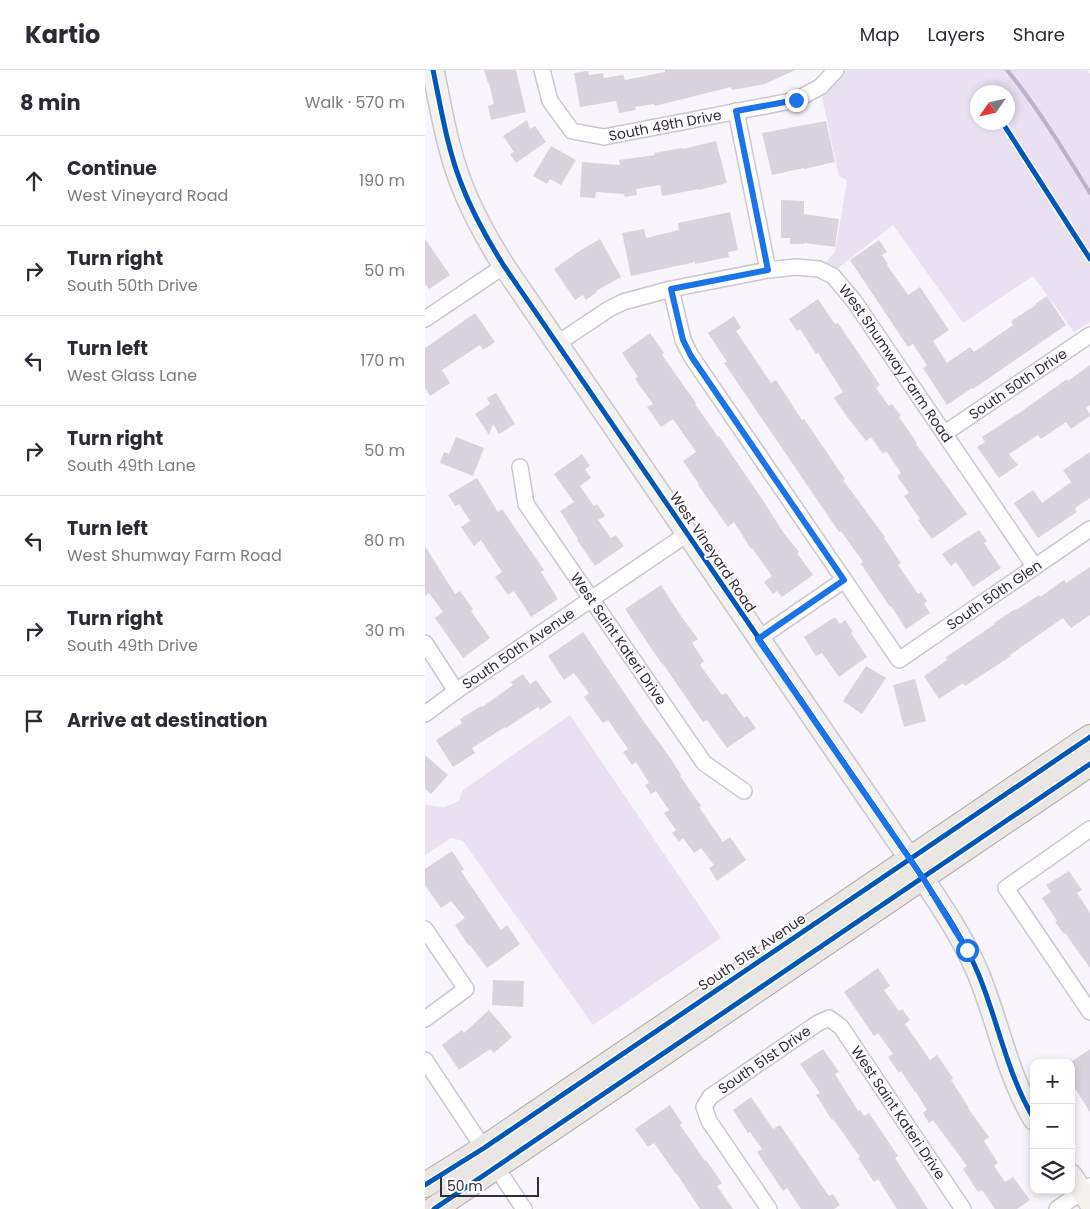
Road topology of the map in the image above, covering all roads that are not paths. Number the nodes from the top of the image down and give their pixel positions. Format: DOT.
graph roads {
  1 [pos="433,70"];
  2 [pos="542,70"];
  3 [pos="836,70"];
  4 [pos="736,111"];
  5 [pos="504,266"];
  6 [pos="768,270"];
  7 [pos="671,289"];
  8 [pos="425,319"];
  9 [pos="1090,334"];
  10 [pos="558,343"];
  11 [pos="945,433"];
  12 [pos="520,467"];
  13 [pos="1090,530"];
  14 [pos="687,534"];
  15 [pos="1035,567"];
  16 [pos="844,580"];
  17 [pos="592,600"];
  18 [pos="758,639"];
  19 [pos="425,644"];
  20 [pos="456,691"];
  21 [pos="425,714"];
  22 [pos="1090,737"];
  23 [pos="1090,764"];
  24 [pos="744,791"];
  25 [pos="1090,830"];
  26 [pos="916,868"];
  27 [pos="425,929"];
  28 [pos="1090,1012"];
  29 [pos="829,1018"];
  30 [pos="425,1019"];
  31 [pos="425,1060"];
  32 [pos="1030,1112"];
  33 [pos="490,1157"];
  34 [pos="425,1185"];
  35 [pos="1083,1189"];
  36 [pos="434,1209"];
  37 [pos="524,1209"];
  38 [pos="769,1209"];
  39 [pos="963,1209"];
  40 [pos="1057,1209"];
  1 -- 5 [label="street, West Vineyard Road"];
  2 -- 4 [label="street, South 49th Drive"];
  3 -- 4 [label="street, South 49th Drive"];
  4 -- 6 [label="street"];
  5 -- 8 [label="street"];
  5 -- 10 [label="street, West Vineyard Road"];
  6 -- 7 [label="street, West Shumway Farm Road"];
  6 -- 11 [label="street, West Shumway Farm Road"];
  7 -- 10 [label="street, West Shumway Farm Road"];
  7 -- 16 [label="street"];
  9 -- 11 [label="street, South 50th Drive"];
  10 -- 14 [label="street, West Vineyard Road"];
  11 -- 15 [label="street, West Shumway Farm Road"];
  12 -- 17 [label="street, West Saint Kateri Drive"];
  13 -- 15 [label="street, South 50th Glen"];
  14 -- 17 [label="street, South 50th Avenue"];
  14 -- 18 [label="street, West Vineyard Road"];
  15 -- 16 [label="street, South 50th Glen"];
  16 -- 18 [label="street"];
  17 -- 20 [label="street, South 50th Avenue"];
  17 -- 24 [label="street, West Saint Kateri Drive"];
  18 -- 26 [label="street, West Vineyard Road"];
  19 -- 20 [label="street"];
  20 -- 21 [label="street, South 50th Avenue"];
  22 -- 26 [label="main road, South 51st Avenue"];
  23 -- 26 [label="main road, South 51st Avenue"];
  25 -- 28 [label="street"];
  26 -- 32 [label="street, West Vineyard Road"];
  26 -- 33 [label="main road, South 51st Avenue"];
  27 -- 30 [label="street"];
  29 -- 38 [label="street, South 51st Drive"];
  29 -- 39 [label="street, West Saint Kateri Drive"];
  31 -- 33 [label="street"];
  33 -- 34 [label="main road, South 51st Avenue"];
  33 -- 36 [label="main road, South 51st Avenue"];
  33 -- 37 [label="street"];
  35 -- 40 [label="street"];
}
